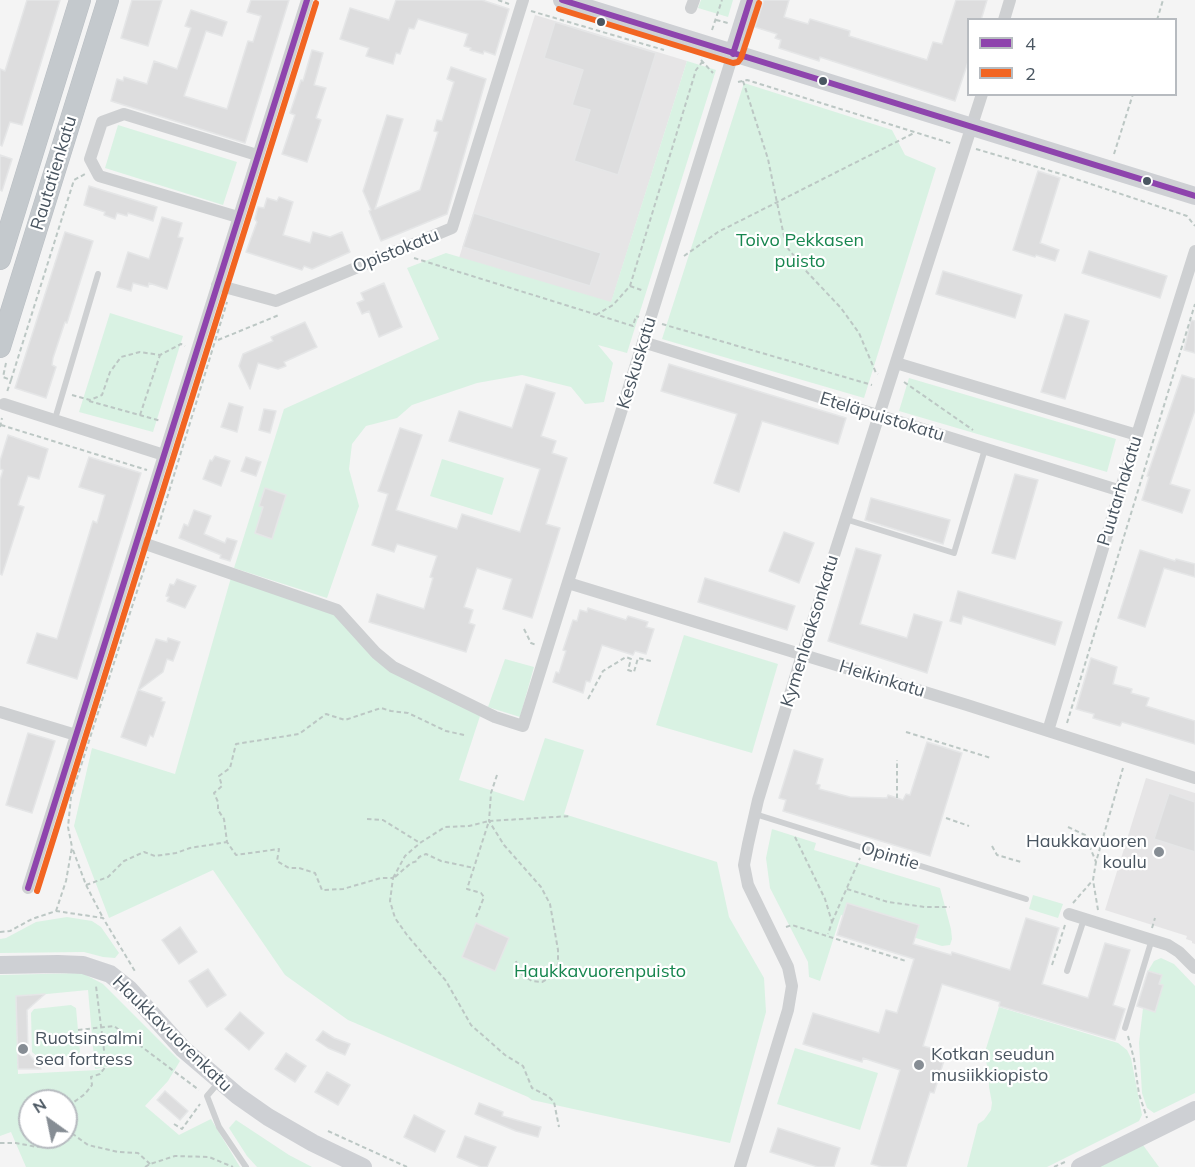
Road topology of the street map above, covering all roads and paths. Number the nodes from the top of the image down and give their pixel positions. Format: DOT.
graph roads {
  1 [pos="80,0"];
  2 [pos="108,0"];
  3 [pos="307,0"];
  4 [pos="498,0"];
  5 [pos="562,0"];
  6 [pos="722,0"];
  7 [pos="750,0"];
  8 [pos="1010,0"];
  9 [pos="1163,0"];
  10 [pos="522,4"];
  11 [pos="1005,18"];
  12 [pos="1158,18"];
  13 [pos="711,34"];
  14 [pos="671,52"];
  15 [pos="733,54"];
  16 [pos="692,58"];
  17 [pos="703,61"];
  18 [pos="726,78"];
  19 [pos="743,81"];
  20 [pos="981,96"];
  21 [pos="1132,96"];
  22 [pos="972,128"];
  23 [pos="915,133"];
  24 [pos="965,147"];
  25 [pos="1114,154"];
  26 [pos="258,155"];
  27 [pos="95,168"];
  28 [pos="1195,196"];
  29 [pos="778,202"];
  30 [pos="238,217"];
  31 [pos="1195,226"];
  32 [pos="1195,251"];
  33 [pos="423,254"];
  34 [pos="0,259"];
  35 [pos="680,260"];
  36 [pos="98,274"];
  37 [pos="217,285"];
  38 [pos="630,286"];
  39 [pos="231,289"];
  40 [pos="644,291"];
  41 [pos="1195,304"];
  42 [pos="280,314"];
  43 [pos="596,315"];
  44 [pos="636,316"];
  45 [pos="650,320"];
  46 [pos="217,340"];
  47 [pos="643,342"];
  48 [pos="185,346"];
  49 [pos="0,347"];
  50 [pos="160,355"];
  51 [pos="0,361"];
  52 [pos="896,363"];
  53 [pos="876,373"];
  54 [pos="891,378"];
  55 [pos="11,380"];
  56 [pos="872,385"];
  57 [pos="63,392"];
  58 [pos="83,399"];
  59 [pos="4,404"];
  60 [pos="140,415"];
  61 [pos="878,416"];
  62 [pos="54,420"];
  63 [pos="163,421"];
  64 [pos="1,425"];
  65 [pos="973,430"];
  66 [pos="1137,435"];
  67 [pos="985,448"];
  68 [pos="164,455"];
  69 [pos="147,471"];
  70 [pos="1121,491"];
  71 [pos="845,519"];
  72 [pos="137,541"];
  73 [pos="152,546"];
  74 [pos="568,583"];
  75 [pos="524,629"];
  76 [pos="538,646"];
  77 [pos="802,655"];
  78 [pos="651,661"];
  79 [pos="588,699"];
  80 [pos="0,712"];
  81 [pos="1067,725"];
  82 [pos="1047,731"];
  83 [pos="906,732"];
  84 [pos="76,735"];
  85 [pos="464,735"];
  86 [pos="955,742"];
  87 [pos="954,746"];
  88 [pos="991,758"];
  89 [pos="897,760"];
  90 [pos="1123,768"];
  91 [pos="497,775"];
  92 [pos="1195,778"];
  93 [pos="897,798"];
  94 [pos="754,814"];
  95 [pos="571,816"];
  96 [pos="946,818"];
  97 [pos="367,819"];
  98 [pos="489,821"];
  99 [pos="792,826"];
  100 [pos="969,826"];
  101 [pos="1068,827"];
  102 [pos="227,842"];
  103 [pos="420,843"];
  104 [pos="992,846"];
  105 [pos="72,847"];
  106 [pos="864,848"];
  107 [pos="1021,862"];
  108 [pos="1096,862"];
  109 [pos="474,868"];
  110 [pos="393,878"];
  111 [pos="1093,880"];
  112 [pos="86,885"];
  113 [pos="28,888"];
  114 [pos="847,889"];
  115 [pos="1026,899"];
  116 [pos="950,907"];
  117 [pos="56,911"];
  118 [pos="476,917"];
  119 [pos="102,918"];
  120 [pos="1067,918"];
  121 [pos="1155,918"];
  122 [pos="1090,920"];
  123 [pos="832,921"];
  124 [pos="786,927"];
  125 [pos="1152,933"];
  126 [pos="828,936"];
  127 [pos="906,961"];
  128 [pos="516,962"];
  129 [pos="0,965"];
  130 [pos="1052,965"];
  131 [pos="1195,968"];
  132 [pos="1067,971"];
  133 [pos="90,982"];
  134 [pos="102,1028"];
  135 [pos="1125,1028"];
  136 [pos="78,1030"];
  137 [pos="219,1082"];
  138 [pos="207,1096"];
  139 [pos="78,1099"];
  140 [pos="1195,1110"];
  141 [pos="1148,1120"];
  142 [pos="174,1124"];
  143 [pos="559,1127"];
  144 [pos="326,1130"];
  145 [pos="78,1138"];
  146 [pos="0,1143"];
  147 [pos="18,1143"];
  148 [pos="150,1164"];
  149 [pos="146,1167"];
  150 [pos="233,1167"];
  151 [pos="246,1167"];
  152 [pos="363,1167"];
  153 [pos="407,1167"];
  154 [pos="740,1167"];
  155 [pos="1080,1167"];
  1 -- 34 [label="highway, Rautatienkatu"];
  2 -- 49 [label="highway, Rautatienkatu"];
  3 -- 26 [label="street"];
  4 -- 10 [label="path"];
  5 -- 15 [label="main road"];
  6 -- 13 [label="path"];
  7 -- 15 [label="main road, Keskuskatu"];
  8 -- 11 [label="street"];
  9 -- 12 [label="path"];
  10 -- 14 [label="path"];
  10 -- 39 [label="street, Opistokatu"];
  15 -- 18 [label="street, Keskuskatu"];
  15 -- 22 [label="main road"];
  16 -- 17 [label="path"];
  17 -- 18 [label="path"];
  17 -- 38 [label="path"];
  18 -- 19 [label="path"];
  18 -- 45 [label="street, Keskuskatu"];
  19 -- 23 [label="path"];
  19 -- 29 [label="path"];
  20 -- 22 [label="street, Kymenlaaksonkatu"];
  21 -- 25 [label="path"];
  22 -- 24 [label="street, Kymenlaaksonkatu"];
  22 -- 28 [label="main road"];
  23 -- 24 [label="path"];
  23 -- 29 [label="path"];
  24 -- 31 [label="path"];
  24 -- 52 [label="street, Kymenlaaksonkatu"];
  26 -- 27 [label="street"];
  26 -- 30 [label="street"];
  27 -- 30 [label="street"];
  27 -- 55 [label="path"];
  29 -- 35 [label="path"];
  29 -- 53 [label="path"];
  30 -- 37 [label="street"];
  32 -- 66 [label="street, Puutarhakatu"];
  33 -- 43 [label="path"];
  36 -- 57 [label="lane"];
  37 -- 39 [label="street, Opistokatu"];
  37 -- 68 [label="street"];
  38 -- 40 [label="path"];
  38 -- 43 [label="path"];
  39 -- 46 [label="path"];
  41 -- 81 [label="path"];
  42 -- 46 [label="path"];
  43 -- 44 [label="path"];
  45 -- 47 [label="street, Keskuskatu"];
  45 -- 56 [label="path"];
  46 -- 73 [label="path"];
  47 -- 61 [label="street, Eteläpuistokatu"];
  47 -- 74 [label="street, Keskuskatu"];
  48 -- 50 [label="path"];
  50 -- 58 [label="path"];
  50 -- 60 [label="path"];
  51 -- 55 [label="path"];
  52 -- 54 [label="street, Kymenlaaksonkatu"];
  52 -- 66 [label="street"];
  54 -- 61 [label="street, Kymenlaaksonkatu"];
  54 -- 65 [label="path"];
  55 -- 59 [label="path"];
  57 -- 58 [label="path"];
  57 -- 62 [label="lane"];
  58 -- 60 [label="path"];
  59 -- 62 [label="street"];
  60 -- 63 [label="path"];
  61 -- 67 [label="street, Eteläpuistokatu"];
  61 -- 71 [label="street, Kymenlaaksonkatu"];
  62 -- 68 [label="street"];
  64 -- 69 [label="path"];
  66 -- 70 [label="street, Puutarhakatu"];
  67 -- 70 [label="street, Eteläpuistokatu"];
  67 -- 71 [label="lane"];
  68 -- 72 [label="street"];
  70 -- 82 [label="street, Puutarhakatu"];
  71 -- 77 [label="street, Kymenlaaksonkatu"];
  72 -- 73 [label="street"];
  72 -- 84 [label="street"];
  73 -- 74 [label="street, Keskuskatu"];
  73 -- 105 [label="path"];
  74 -- 77 [label="street, Heikinkatu"];
  75 -- 76 [label="path"];
  77 -- 82 [label="street, Heikinkatu"];
  77 -- 94 [label="street, Kymenlaaksonkatu"];
  78 -- 79 [label="path"];
  80 -- 84 [label="street"];
  82 -- 92 [label="street, Heikinkatu"];
  83 -- 87 [label="path"];
  84 -- 113 [label="street"];
  85 -- 102 [label="path"];
  86 -- 87 [label="path"];
  87 -- 88 [label="path"];
  89 -- 93 [label="path"];
  90 -- 108 [label="path"];
  91 -- 98 [label="path"];
  94 -- 99 [label="lane, Opintie"];
  94 -- 154 [label="street, Kymenlaaksonkatu"];
  95 -- 98 [label="path"];
  96 -- 100 [label="path"];
  97 -- 103 [label="path"];
  98 -- 103 [label="path"];
  98 -- 109 [label="path"];
  98 -- 128 [label="path"];
  99 -- 106 [label="lane, Opintie"];
  99 -- 123 [label="path"];
  101 -- 108 [label="path"];
  102 -- 110 [label="path"];
  102 -- 112 [label="path"];
  103 -- 110 [label="path"];
  104 -- 107 [label="path"];
  105 -- 112 [label="path"];
  105 -- 117 [label="path"];
  106 -- 114 [label="path"];
  106 -- 115 [label="lane, Opintie"];
  108 -- 111 [label="path"];
  109 -- 110 [label="path"];
  109 -- 118 [label="path"];
  110 -- 143 [label="path"];
  111 -- 120 [label="path"];
  111 -- 122 [label="path"];
  112 -- 119 [label="path"];
  114 -- 116 [label="path"];
  114 -- 123 [label="path"];
  120 -- 122 [label="street"];
  120 -- 130 [label="path"];
  121 -- 125 [label="path"];
  122 -- 125 [label="street"];
  122 -- 132 [label="lane"];
  123 -- 126 [label="path"];
  124 -- 126 [label="path"];
  125 -- 131 [label="street"];
  125 -- 135 [label="lane"];
  126 -- 127 [label="path"];
  129 -- 137 [label="main road, Haukkavuorenkatu"];
  133 -- 134 [label="path"];
  134 -- 136 [label="path"];
  134 -- 138 [label="path"];
  134 -- 139 [label="path"];
  135 -- 141 [label="path"];
  137 -- 138 [label="lane"];
  137 -- 152 [label="main road, Haukkavuorenkatu"];
  138 -- 142 [label="path"];
  138 -- 151 [label="lane"];
  140 -- 155 [label="main road"];
  144 -- 153 [label="path"];
  145 -- 148 [label="path"];
  146 -- 147 [label="path"];
  148 -- 149 [label="path"];
  148 -- 150 [label="path"];
}
